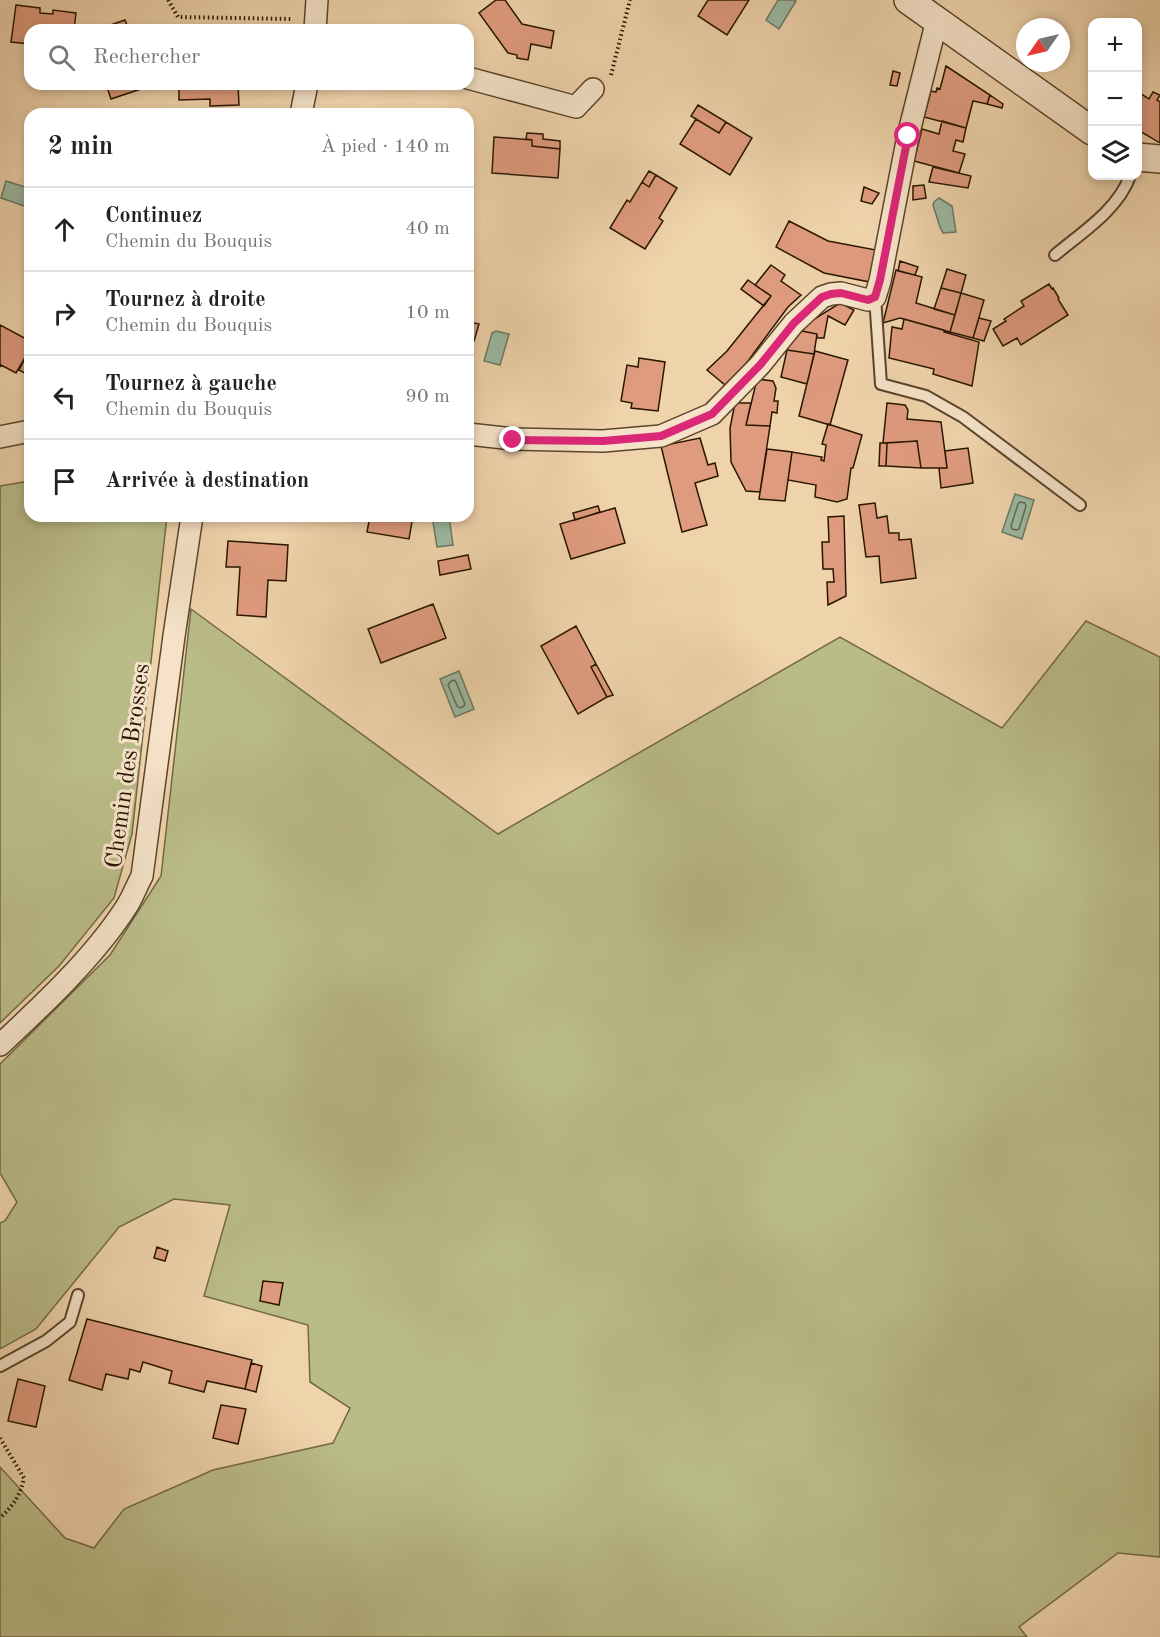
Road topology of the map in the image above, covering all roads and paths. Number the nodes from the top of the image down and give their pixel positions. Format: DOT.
graph roads {
  1 [pos="168,0"];
  2 [pos="630,0"];
  3 [pos="908,0"];
  4 [pos="316,16"];
  5 [pos="937,20"];
  6 [pos="474,80"];
  7 [pos="593,89"];
  8 [pos="306,90"];
  9 [pos="302,108"];
  10 [pos="1088,128"];
  11 [pos="1142,157"];
  12 [pos="1160,159"];
  13 [pos="1128,180"];
  14 [pos="1055,255"];
  15 [pos="875,297"];
  16 [pos="24,432"];
  17 [pos="474,435"];
  18 [pos="0,437"];
  19 [pos="1080,505"];
  20 [pos="191,522"];
  21 [pos="0,1045"];
  22 [pos="78,1295"];
  23 [pos="0,1366"];
  24 [pos="0,1438"];
  25 [pos="0,1518"];
  1 -- 4 [label="path"];
  2 -- 7 [label="path"];
  3 -- 5 [label="street"];
  5 -- 10 [label="street"];
  5 -- 15 [label="street"];
  6 -- 7 [label="street"];
  8 -- 9 [label="street"];
  11 -- 12 [label="street"];
  13 -- 14 [label="lane"];
  15 -- 17 [label="street"];
  15 -- 19 [label="lane"];
  16 -- 18 [label="street"];
  20 -- 21 [label="street, Chemin des Brosses"];
  22 -- 23 [label="lane"];
  24 -- 25 [label="path"];
}
